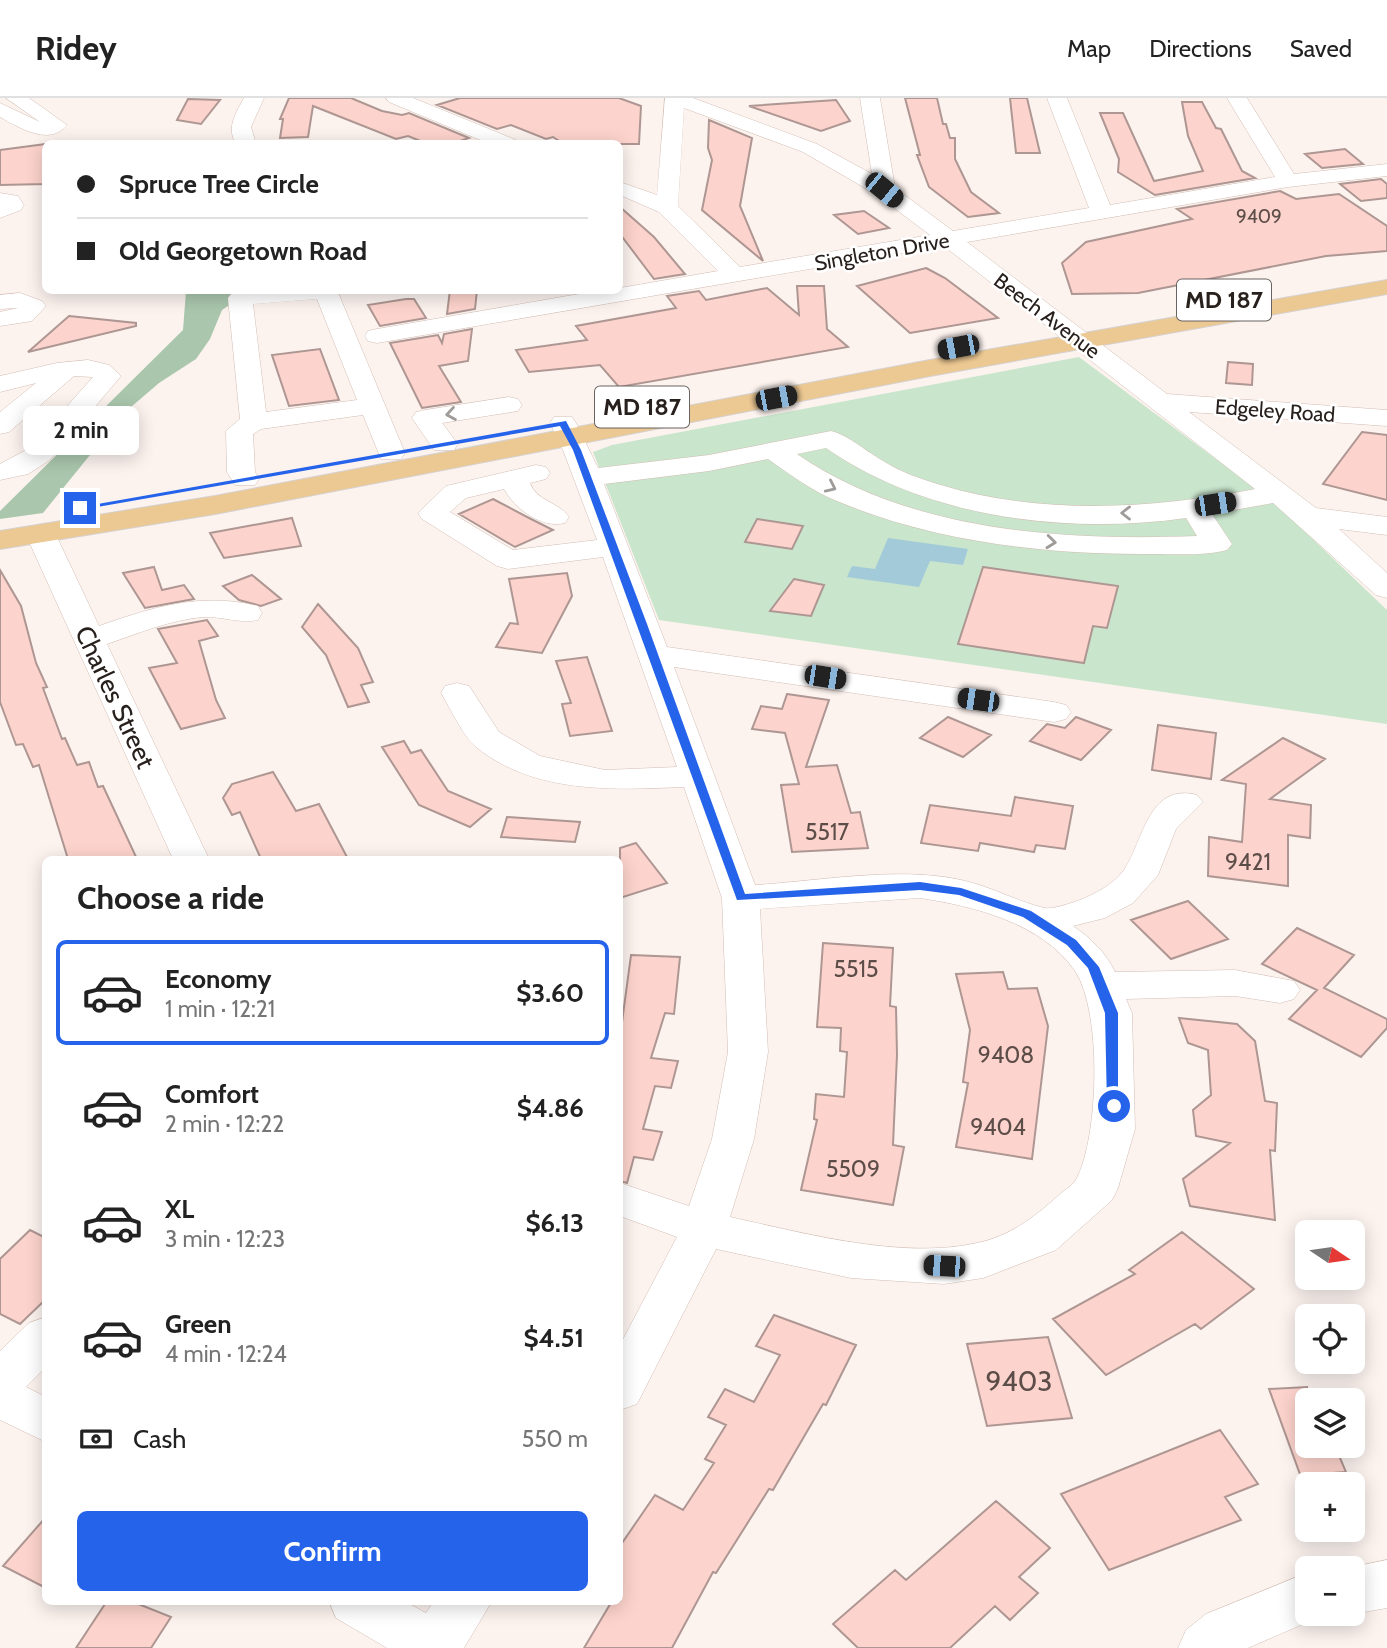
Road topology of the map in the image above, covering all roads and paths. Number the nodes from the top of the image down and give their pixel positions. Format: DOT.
graph roads {
  1 [pos="16,98"];
  2 [pos="254,98"];
  3 [pos="396,98"];
  4 [pos="675,98"];
  5 [pos="870,98"];
  6 [pos="1057,98"];
  7 [pos="1237,98"];
  8 [pos="0,103"];
  9 [pos="0,109"];
  10 [pos="245,140"];
  11 [pos="499,140"];
  12 [pos="877,142"];
  13 [pos="818,152"];
  14 [pos="1387,170"];
  15 [pos="1288,181"];
  16 [pos="623,189"];
  17 [pos="884,190"];
  18 [pos="0,199"];
  19 [pos="667,207"];
  20 [pos="0,211"];
  21 [pos="1102,213"];
  22 [pos="947,241"];
  23 [pos="1387,272"];
  24 [pos="736,276"];
  25 [pos="1387,287"];
  26 [pos="289,294"];
  27 [pos="327,294"];
  28 [pos="549,294"];
  29 [pos="0,302"];
  30 [pos="570,304"];
  31 [pos="0,319"];
  32 [pos="1071,335"];
  33 [pos="377,336"];
  34 [pos="67,369"];
  35 [pos="0,384"];
  36 [pos="1163,402"];
  37 [pos="1387,418"];
  38 [pos="254,422"];
  39 [pos="0,426"];
  40 [pos="381,429"];
  41 [pos="567,430"];
  42 [pos="310,440"];
  43 [pos="774,451"];
  44 [pos="0,472"];
  45 [pos="586,478"];
  46 [pos="246,479"];
  47 [pos="1279,494"];
  48 [pos="1194,508"];
  49 [pos="1017,509"];
  50 [pos="1308,516"];
  51 [pos="555,517"];
  52 [pos="0,519"];
  53 [pos="1387,526"];
  54 [pos="41,535"];
  55 [pos="1008,537"];
  56 [pos="0,540"];
  57 [pos="613,547"];
  58 [pos="1374,564"];
  59 [pos="1387,589"];
  60 [pos="247,613"];
  61 [pos="89,639"];
  62 [pos="654,655"];
  63 [pos="457,693"];
  64 [pos="1054,712"];
  65 [pos="698,776"];
  66 [pos="1185,802"];
  67 [pos="190,856"];
  68 [pos="741,898"];
  69 [pos="1039,922"];
  70 [pos="1101,986"];
  71 [pos="1280,990"];
  72 [pos="623,1200"];
  73 [pos="704,1229"];
  74 [pos="42,1340"];
  75 [pos="0,1382"];
  76 [pos="623,1384"];
  77 [pos="0,1396"];
  78 [pos="42,1420"];
  79 [pos="1387,1584"];
  80 [pos="1365,1588"];
  81 [pos="1295,1602"];
  82 [pos="362,1605"];
  83 [pos="463,1605"];
  84 [pos="435,1647"];
  85 [pos="1205,1648"];
  1 -- 8 [label="street"];
  1 -- 9 [label="street"];
  2 -- 10 [label="street"];
  3 -- 11 [label="street"];
  4 -- 13 [label="street, Beech Avenue"];
  4 -- 19 [label="street"];
  5 -- 12 [label="street"];
  6 -- 21 [label="street"];
  7 -- 15 [label="street"];
  12 -- 13 [label="street"];
  12 -- 17 [label="street"];
  13 -- 17 [label="street, Beech Avenue"];
  14 -- 15 [label="street, Singleton Drive"];
  15 -- 21 [label="street, Singleton Drive"];
  16 -- 19 [label="street"];
  17 -- 22 [label="street, Beech Avenue"];
  18 -- 20 [label="street"];
  19 -- 24 [label="street"];
  21 -- 22 [label="street, Singleton Drive"];
  22 -- 24 [label="street, Singleton Drive"];
  22 -- 32 [label="street, Beech Avenue"];
  23 -- 32 [label="main road, MD 187"];
  24 -- 30 [label="street, Singleton Drive"];
  25 -- 32 [label="main road, MD 187"];
  26 -- 38 [label="street"];
  27 -- 40 [label="street"];
  28 -- 30 [label="street"];
  29 -- 31 [label="street"];
  30 -- 33 [label="street, Singleton Drive"];
  32 -- 36 [label="street, Beech Avenue"];
  32 -- 41 [label="main road, MD 187"];
  34 -- 35 [label="street"];
  34 -- 39 [label="street"];
  34 -- 44 [label="street"];
  36 -- 37 [label="street, Edgeley Road"];
  36 -- 47 [label="street, Beech Avenue"];
  38 -- 40 [label="street"];
  38 -- 46 [label="street"];
  41 -- 40 [label="main road, MD 187, one-way"];
  40 -- 42 [label="street"];
  40 -- 46 [label="main road, MD 187"];
  41 -- 45 [label="street"];
  41 -- 54 [label="main road, MD 187"];
  43 -- 45 [label="street"];
  43 -- 49 [label="lane"];
  43 -- 55 [label="street, one-way"];
  45 -- 57 [label="street"];
  46 -- 52 [label="main road, MD 187"];
  47 -- 48 [label="street"];
  47 -- 50 [label="street, Beech Avenue"];
  48 -- 49 [label="lane, one-way"];
  55 -- 48 [label="street, one-way"];
  49 -- 55 [label="street"];
  50 -- 53 [label="street"];
  50 -- 58 [label="street, Beech Avenue"];
  51 -- 57 [label="street"];
  54 -- 56 [label="main road, MD 187"];
  54 -- 61 [label="street, Charles Street"];
  57 -- 62 [label="street"];
  58 -- 59 [label="street, Beech Avenue"];
  60 -- 61 [label="street"];
  61 -- 67 [label="street, Charles Street"];
  62 -- 64 [label="street"];
  62 -- 65 [label="street"];
  63 -- 65 [label="street"];
  65 -- 68 [label="street"];
  66 -- 69 [label="street"];
  68 -- 69 [label="street"];
  68 -- 73 [label="street"];
  69 -- 70 [label="street"];
  70 -- 71 [label="street"];
  70 -- 73 [label="street"];
  72 -- 73 [label="street"];
  73 -- 76 [label="street"];
  74 -- 75 [label="street"];
  77 -- 78 [label="street"];
  79 -- 80 [label="street"];
  81 -- 85 [label="street"];
  82 -- 84 [label="street"];
  83 -- 84 [label="street"];
}
